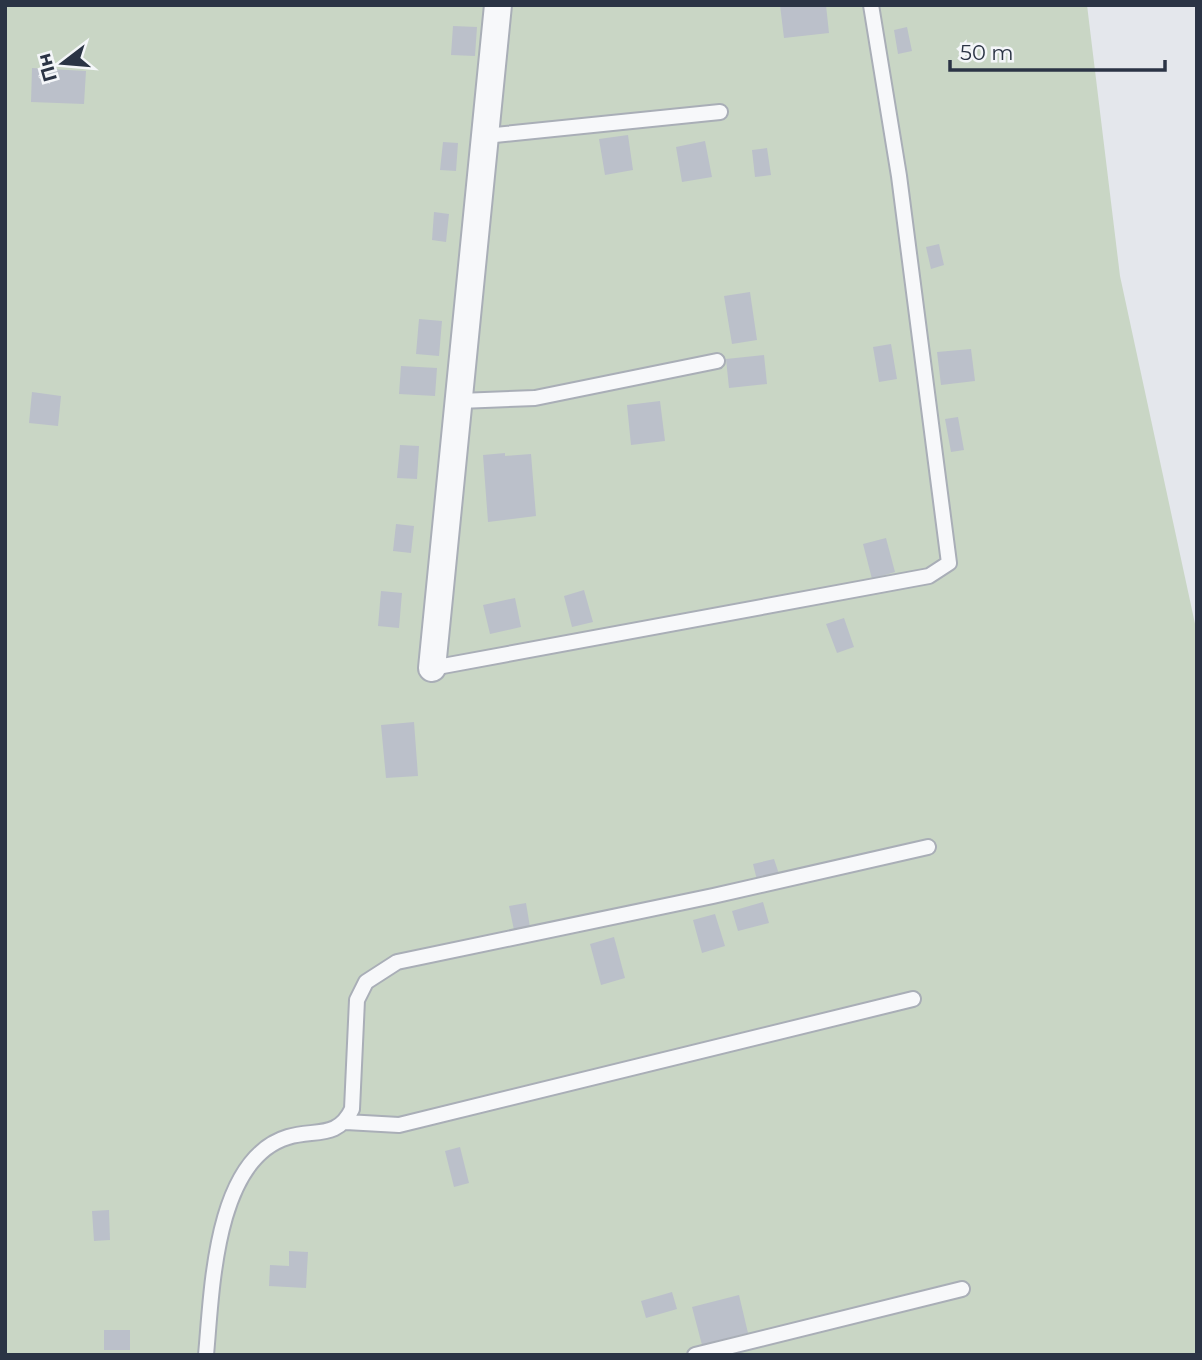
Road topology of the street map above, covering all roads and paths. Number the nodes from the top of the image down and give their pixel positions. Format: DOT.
graph roads {
  1 [pos="498,5"];
  2 [pos="871,5"];
  3 [pos="720,112"];
  4 [pos="485,136"];
  5 [pos="717,361"];
  6 [pos="459,401"];
  7 [pos="432,668"];
  8 [pos="928,847"];
  9 [pos="914,999"];
  10 [pos="346,1122"];
  11 [pos="962,1289"];
  12 [pos="206,1355"];
  13 [pos="695,1355"];
  1 -- 4 [label="street"];
  2 -- 7 [label="lane"];
  3 -- 4 [label="lane"];
  4 -- 6 [label="street"];
  5 -- 6 [label="lane"];
  6 -- 7 [label="street"];
  8 -- 10 [label="lane"];
  9 -- 10 [label="lane"];
  10 -- 12 [label="lane"];
  11 -- 13 [label="lane"];
}
